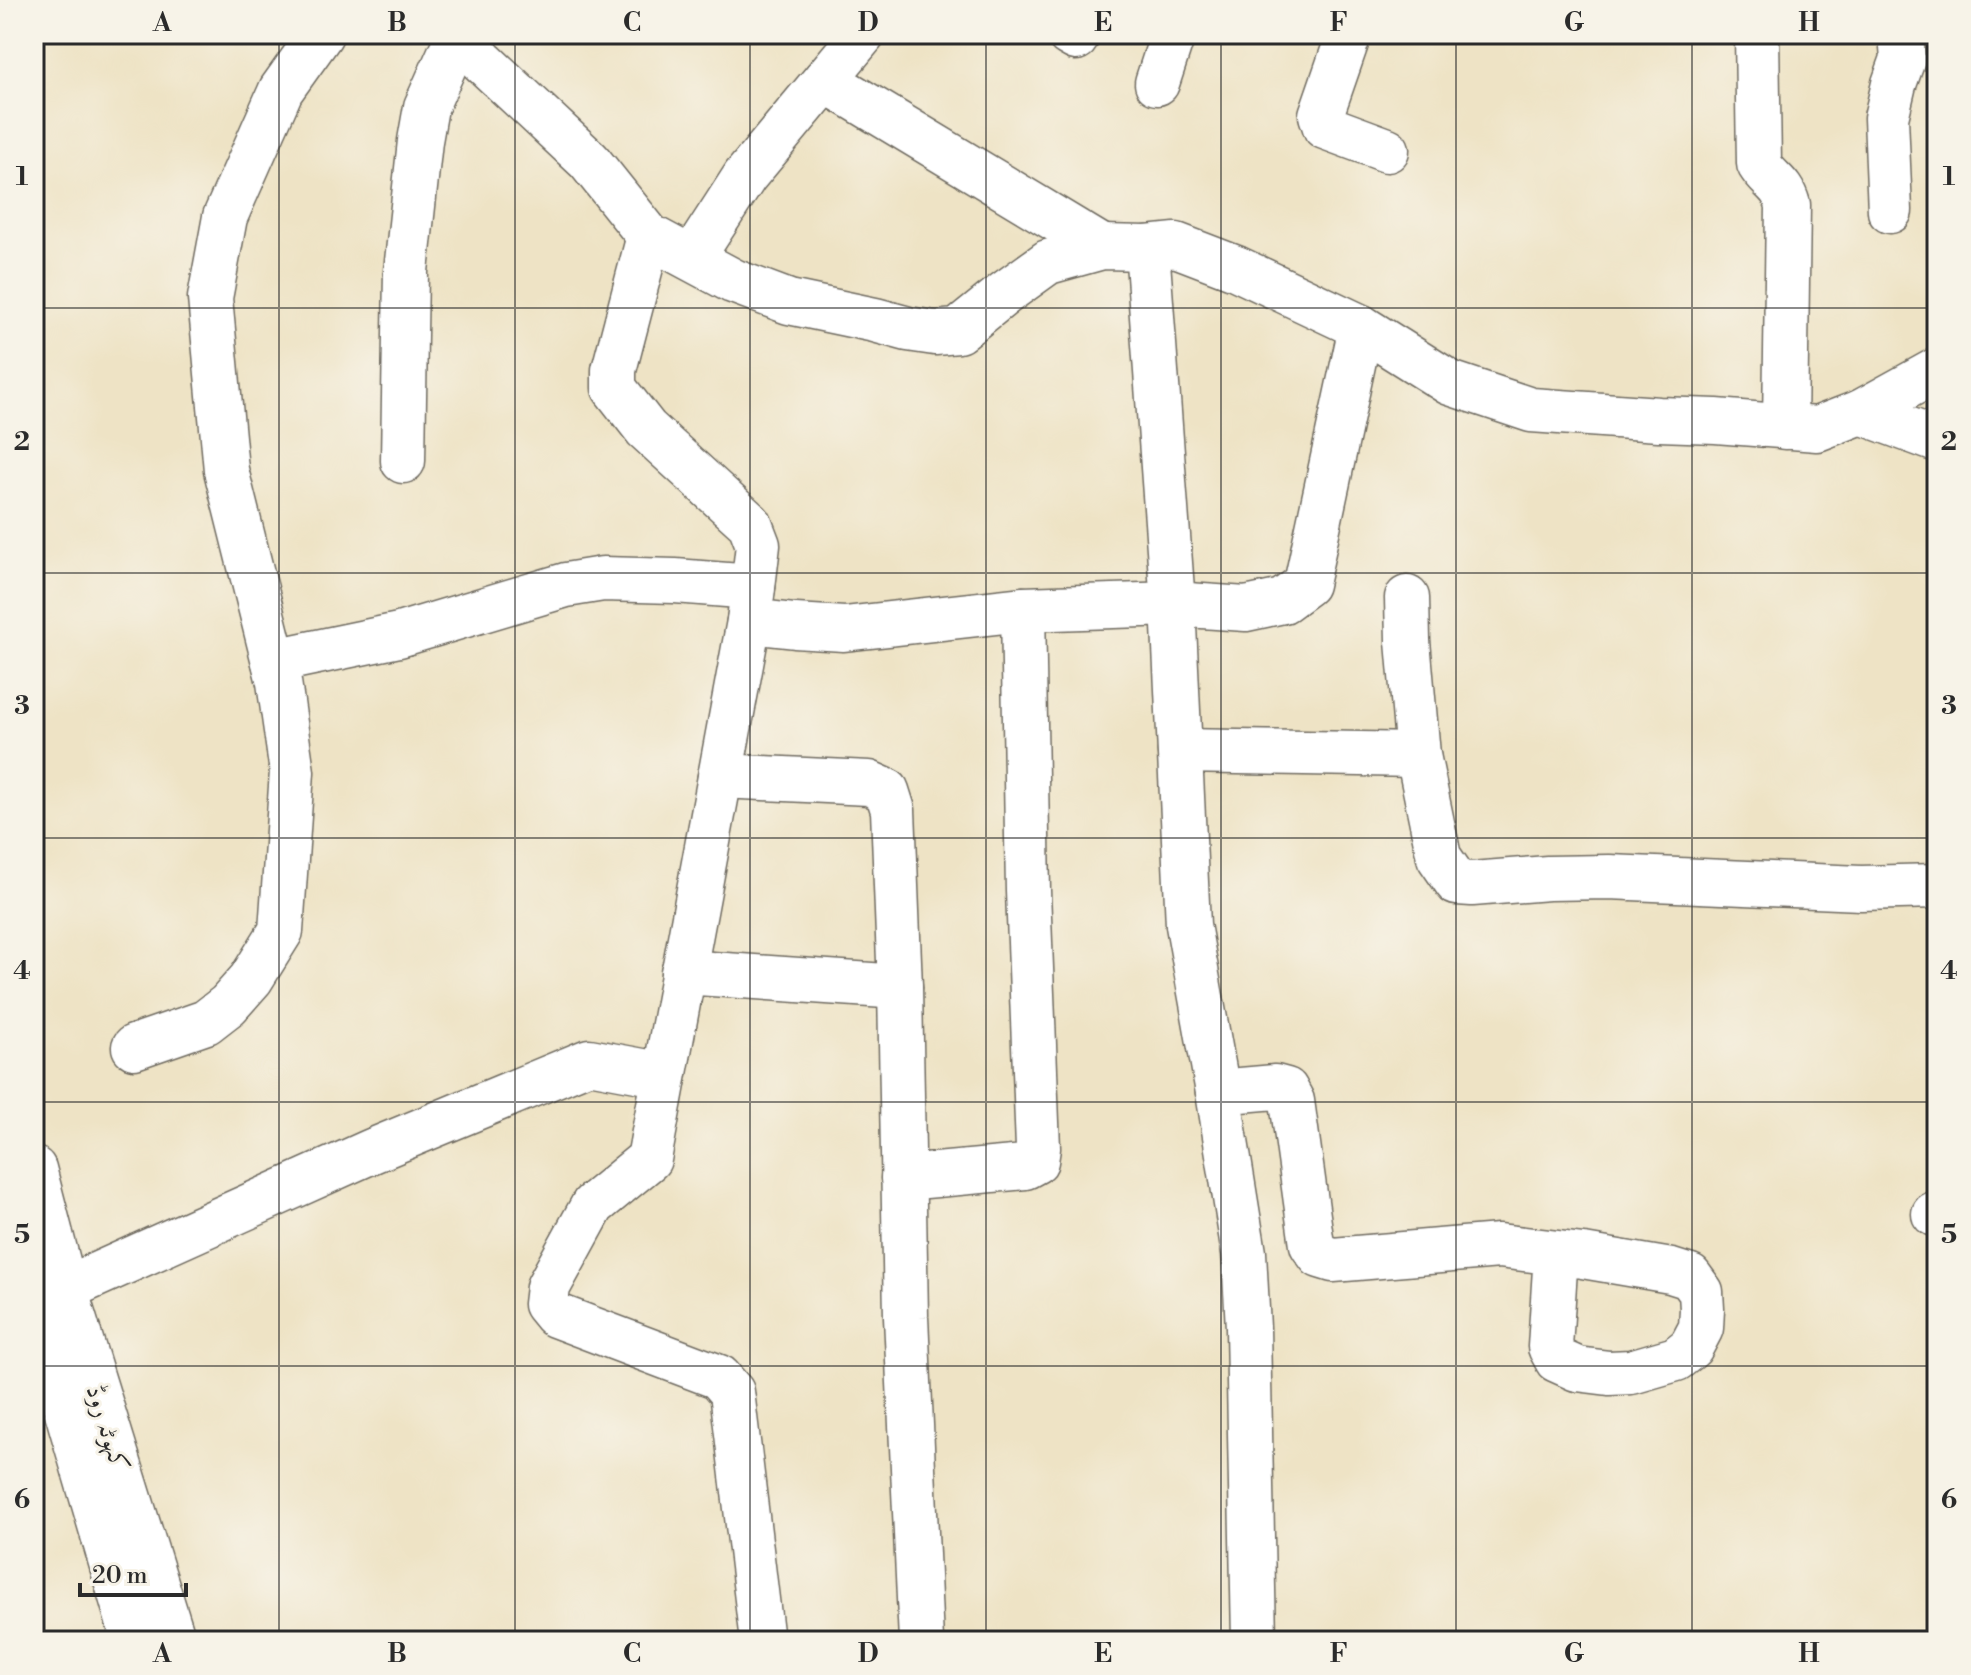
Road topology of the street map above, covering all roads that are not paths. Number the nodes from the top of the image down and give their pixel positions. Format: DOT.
graph roads {
  1 [pos="321,34"];
  2 [pos="458,34"];
  3 [pos="863,34"];
  4 [pos="1173,34"];
  5 [pos="1349,34"];
  6 [pos="1757,34"];
  7 [pos="1901,34"];
  8 [pos="825,80"];
  9 [pos="1157,83"];
  10 [pos="1387,150"];
  11 [pos="1890,211"];
  12 [pos="649,236"];
  13 [pos="1102,247"];
  14 [pos="1147,248"];
  15 [pos="692,258"];
  16 [pos="1361,327"];
  17 [pos="1937,370"];
  18 [pos="1861,412"];
  19 [pos="1785,427"];
  20 [pos="1937,440"];
  21 [pos="403,461"];
  22 [pos="1407,598"];
  23 [pos="751,604"];
  24 [pos="1173,604"];
  25 [pos="1023,609"];
  26 [pos="274,661"];
  27 [pos="1180,751"];
  28 [pos="1418,755"];
  29 [pos="720,776"];
  30 [pos="1937,886"];
  31 [pos="683,972"];
  32 [pos="900,987"];
  33 [pos="134,1047"];
  34 [pos="664,1075"];
  35 [pos="1218,1092"];
  36 [pos="34,1169"];
  37 [pos="903,1178"];
  38 [pos="41,1231"];
  39 [pos="1556,1253"];
  40 [pos="50,1294"];
  41 [pos="134,1641"];
  42 [pos="174,1641"];
  43 [pos="762,1641"];
  44 [pos="921,1641"];
  45 [pos="1254,1641"];
  1 -- 26 [label="street"];
  2 -- 12 [label="street"];
  2 -- 21 [label="street"];
  3 -- 8 [label="street"];
  4 -- 9 [label="street"];
  5 -- 10 [label="street"];
  6 -- 19 [label="street"];
  7 -- 11 [label="street"];
  8 -- 13 [label="street"];
  8 -- 15 [label="street"];
  12 -- 15 [label="street"];
  12 -- 23 [label="street"];
  13 -- 14 [label="street"];
  13 -- 15 [label="street"];
  14 -- 16 [label="street"];
  14 -- 24 [label="street"];
  16 -- 19 [label="street"];
  16 -- 24 [label="street"];
  17 -- 18 [label="street"];
  18 -- 19 [label="street"];
  18 -- 20 [label="street"];
  22 -- 28 [label="street"];
  23 -- 25 [label="street"];
  23 -- 26 [label="street"];
  23 -- 29 [label="street"];
  24 -- 25 [label="street"];
  24 -- 27 [label="street"];
  25 -- 37 [label="street"];
  26 -- 33 [label="street"];
  27 -- 28 [label="street"];
  27 -- 35 [label="street"];
  28 -- 30 [label="street"];
  29 -- 31 [label="street"];
  29 -- 32 [label="street"];
  31 -- 32 [label="street"];
  31 -- 34 [label="street"];
  32 -- 37 [label="street"];
  34 -- 40 [label="street"];
  34 -- 43 [label="street"];
  35 -- 39 [label="street"];
  35 -- 45 [label="street"];
  36 -- 38 [label="street, کہوٹہ روڈ"];
  37 -- 44 [label="street"];
  38 -- 40 [label="street, کہوٹہ روڈ"];
  40 -- 41 [label="street, کہوٹہ روڈ"];
  40 -- 42 [label="street, کہوٹہ روڈ"];
}
